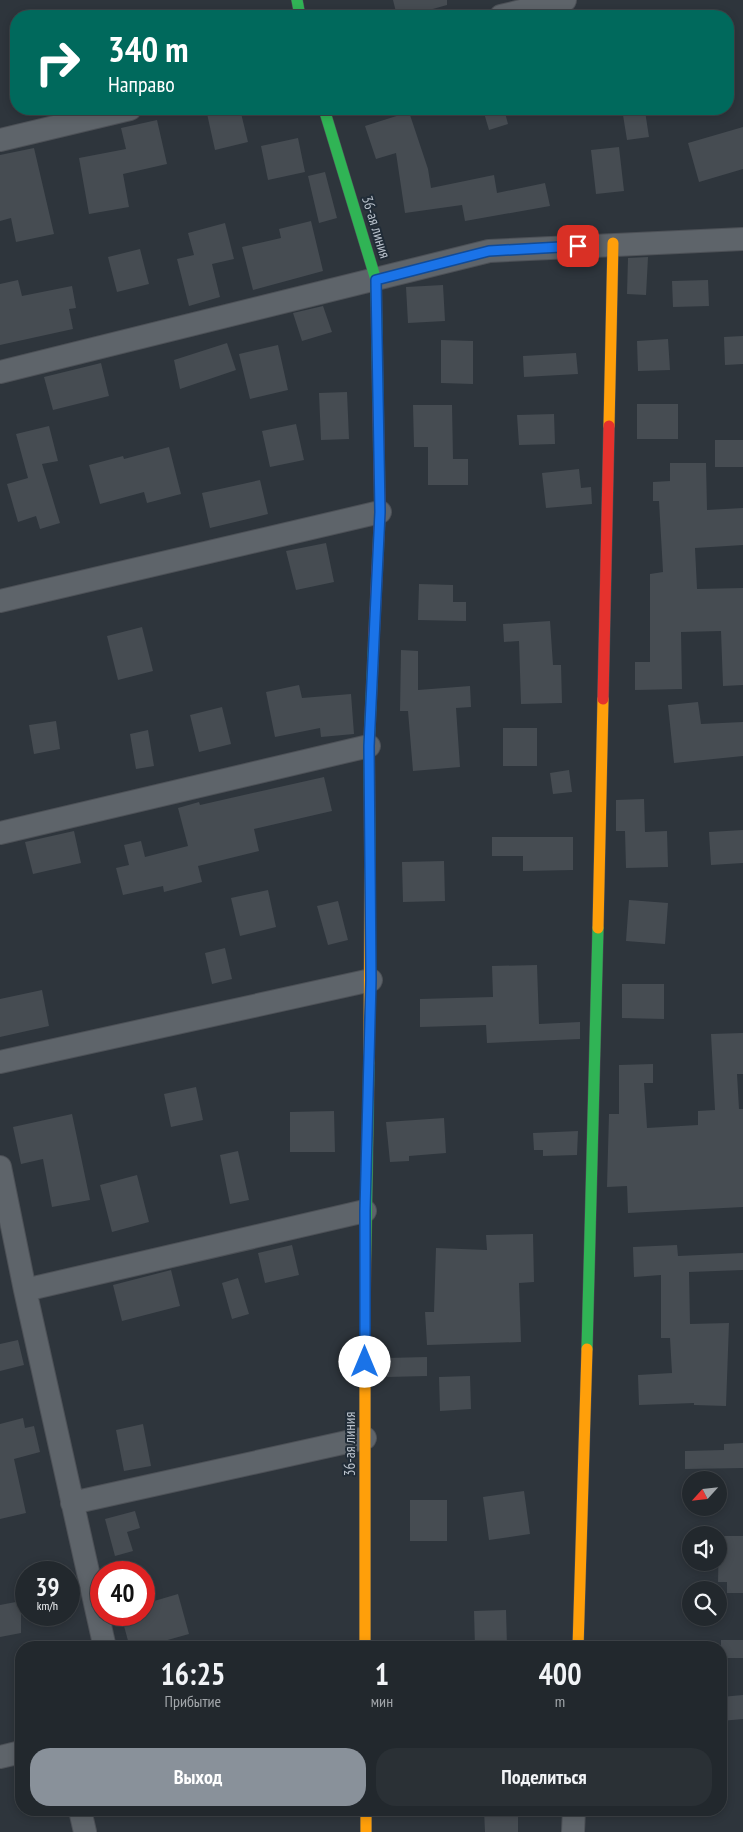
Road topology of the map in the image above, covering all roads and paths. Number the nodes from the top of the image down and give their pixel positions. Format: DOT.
graph roads {
  1 [pos="565,0"];
  2 [pos="524,10"];
  3 [pos="105,115"];
  4 [pos="326,115"];
  5 [pos="0,140"];
  6 [pos="743,239"];
  7 [pos="613,244"];
  8 [pos="376,280"];
  9 [pos="0,372"];
  10 [pos="380,512"];
  11 [pos="0,601"];
  12 [pos="369,746"];
  13 [pos="0,834"];
  14 [pos="371,980"];
  15 [pos="0,1062"];
  16 [pos="0,1167"];
  17 [pos="365,1211"];
  18 [pos="25,1290"];
  19 [pos="366,1438"];
  20 [pos="72,1503"];
  21 [pos="103,1641"];
  22 [pos="365,1641"];
  23 [pos="578,1641"];
  24 [pos="15,1753"];
  25 [pos="0,1757"];
  26 [pos="81,1816"];
  27 [pos="366,1816"];
  28 [pos="574,1816"];
  29 [pos="85,1832"];
  30 [pos="366,1832"];
  31 [pos="573,1832"];
  1 -- 2 [label="street"];
  3 -- 5 [label="street"];
  4 -- 8 [label="street, 36-ая линия"];
  6 -- 7 [label="street"];
  7 -- 8 [label="street"];
  7 -- 23 [label="street"];
  8 -- 9 [label="street"];
  8 -- 10 [label="street, 36-ая линия"];
  10 -- 11 [label="street"];
  10 -- 12 [label="street, 36-ая линия"];
  12 -- 13 [label="street"];
  12 -- 14 [label="street, 36-ая линия"];
  14 -- 15 [label="street"];
  14 -- 17 [label="street, 36-ая линия"];
  16 -- 18 [label="street"];
  17 -- 18 [label="street"];
  17 -- 19 [label="street, 36-ая линия"];
  18 -- 20 [label="street"];
  19 -- 20 [label="street"];
  19 -- 22 [label="street, 36-ая линия"];
  20 -- 21 [label="street"];
  24 -- 25 [label="street"];
  26 -- 29 [label="street"];
  27 -- 30 [label="street"];
  28 -- 31 [label="street"];
}
